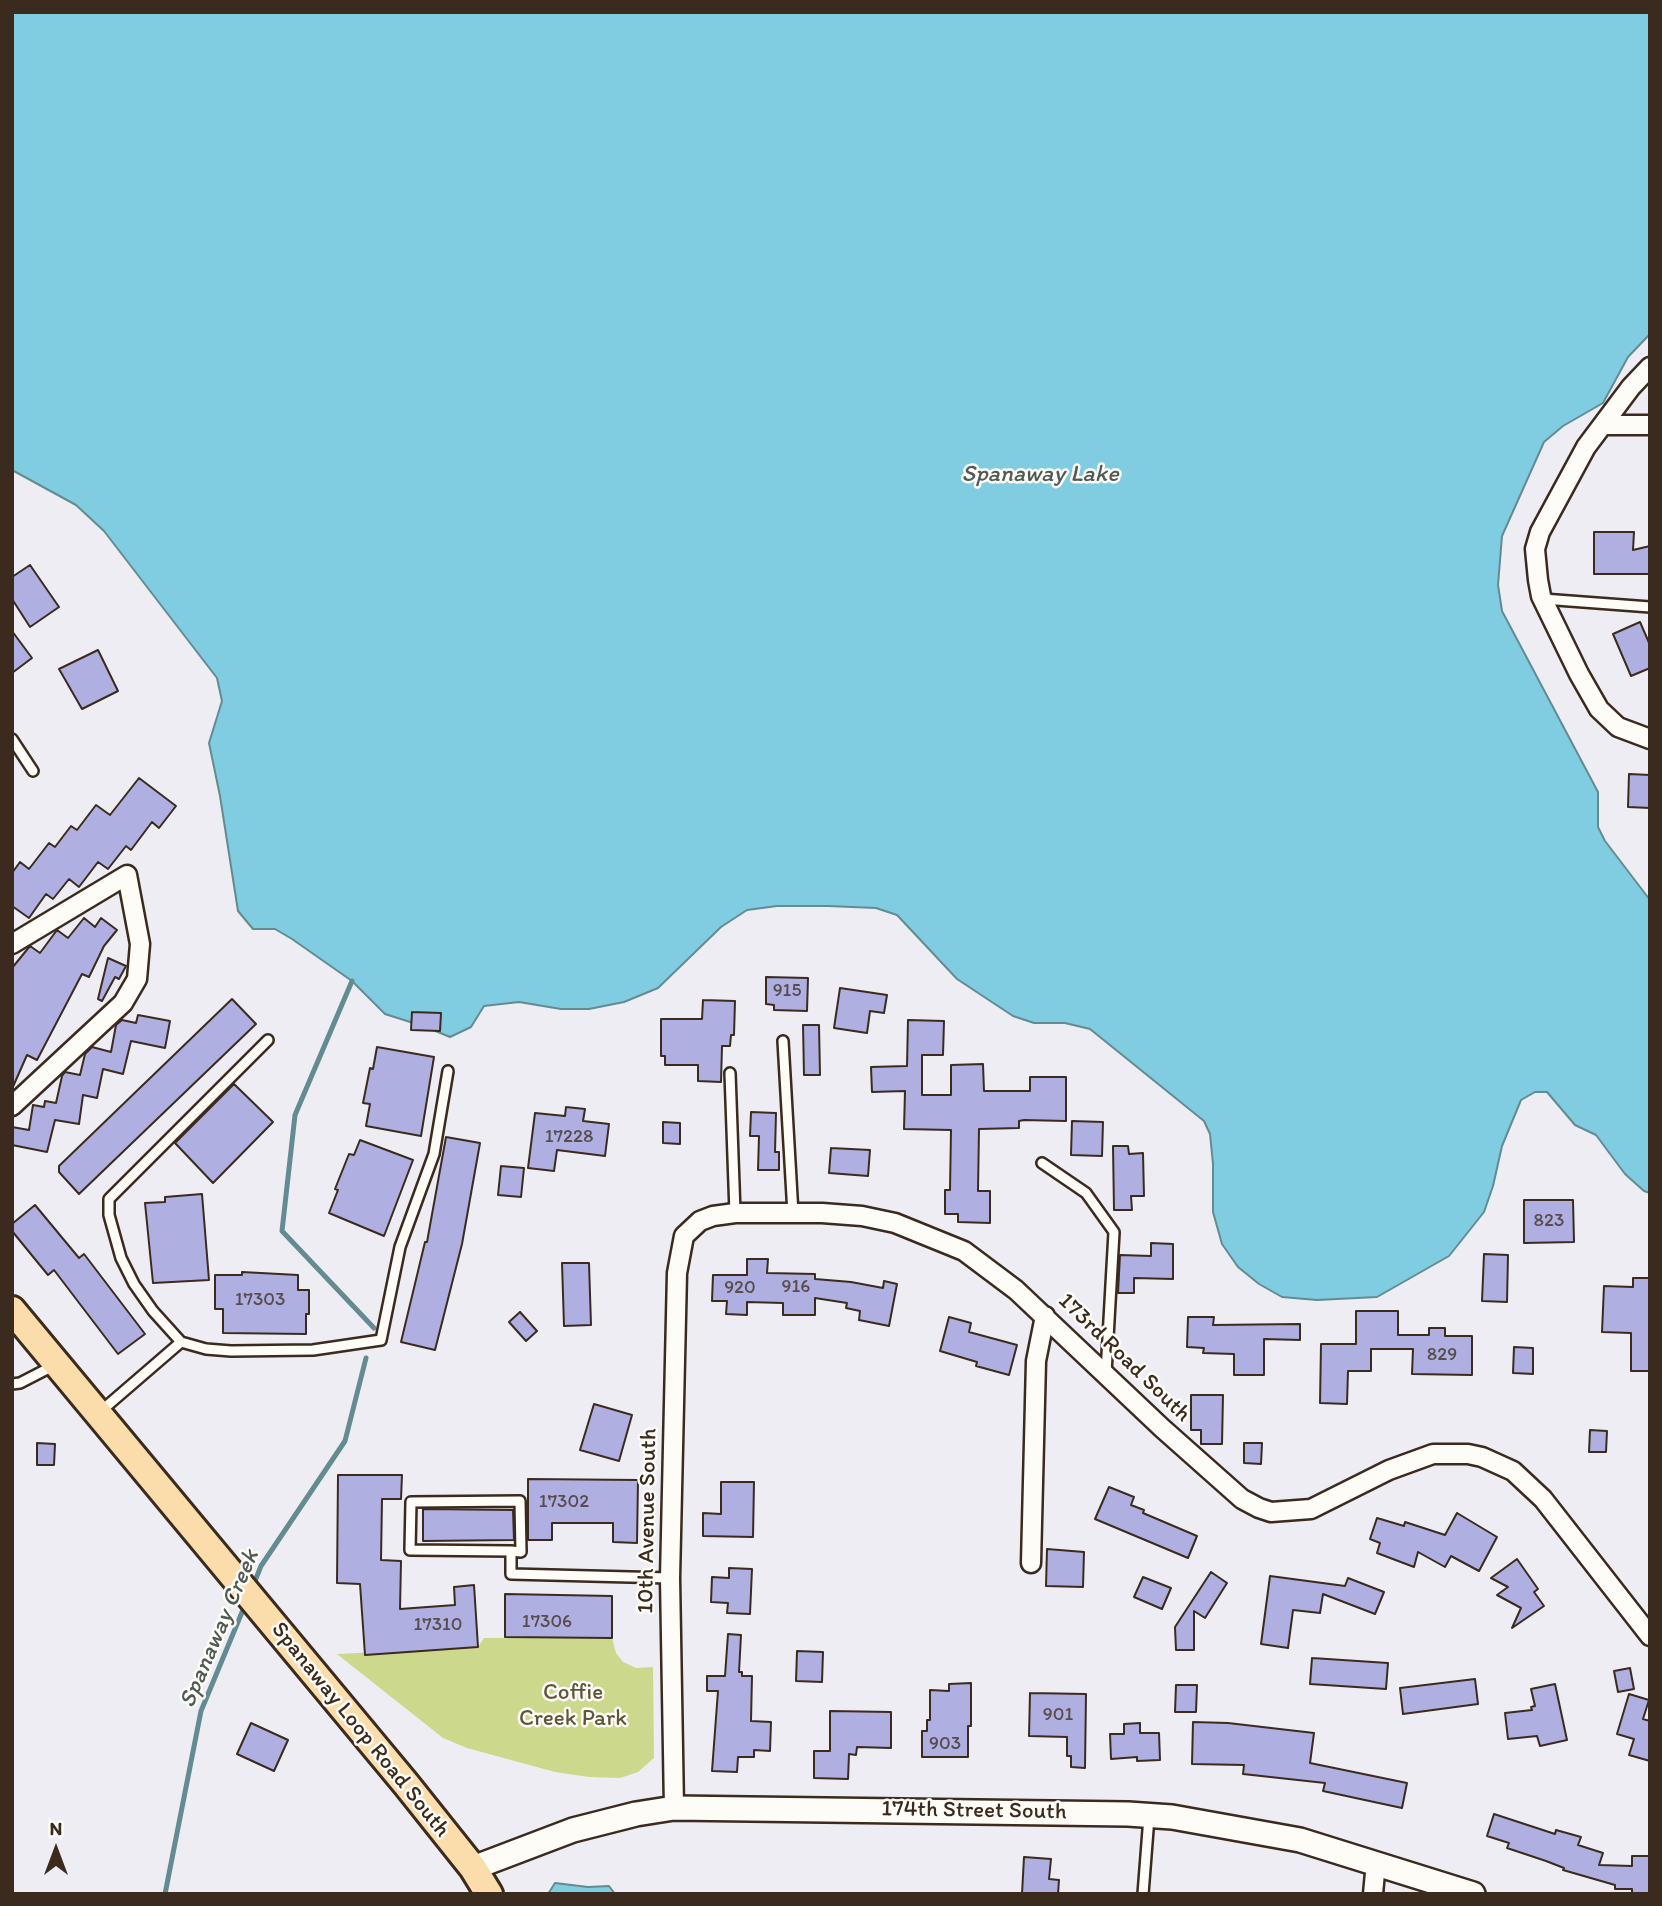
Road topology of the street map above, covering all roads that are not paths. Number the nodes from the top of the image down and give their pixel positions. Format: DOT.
graph roads {
  1 [pos="1650,368"];
  2 [pos="1604,425"];
  3 [pos="1650,425"];
  4 [pos="1543,599"];
  5 [pos="1650,607"];
  6 [pos="12,739"];
  7 [pos="1650,739"];
  8 [pos="33,771"];
  9 [pos="12,944"];
  10 [pos="268,1040"];
  11 [pos="783,1041"];
  12 [pos="448,1072"];
  13 [pos="730,1073"];
  14 [pos="12,1106"];
  15 [pos="1041,1163"];
  16 [pos="734,1213"];
  17 [pos="793,1214"];
  18 [pos="684,1236"];
  19 [pos="12,1310"];
  20 [pos="1045,1316"];
  21 [pos="181,1342"];
  22 [pos="58,1364"];
  23 [pos="1106,1375"];
  24 [pos="12,1384"];
  25 [pos="99,1412"];
  26 [pos="511,1551"];
  27 [pos="1031,1563"];
  28 [pos="670,1578"];
  29 [pos="1650,1636"];
  30 [pos="674,1808"];
  31 [pos="1149,1815"];
  32 [pos="1376,1862"];
  33 [pos="473,1868"];
  34 [pos="489,1894"];
  35 [pos="1143,1894"];
  36 [pos="1373,1894"];
  37 [pos="1473,1894"];
  1 -- 2 [label="street"];
  2 -- 3 [label="street"];
  2 -- 4 [label="street"];
  4 -- 5 [label="lane"];
  4 -- 7 [label="street"];
  6 -- 8 [label="lane"];
  9 -- 14 [label="street"];
  10 -- 21 [label="lane"];
  11 -- 17 [label="lane"];
  12 -- 21 [label="lane"];
  13 -- 16 [label="lane"];
  15 -- 23 [label="lane"];
  16 -- 17 [label="street, 173rd Road South"];
  16 -- 18 [label="street, 173rd Road South"];
  17 -- 20 [label="street, 173rd Road South"];
  18 -- 28 [label="street, 10th Avenue South"];
  19 -- 22 [label="main road, Spanaway Loop Road South"];
  20 -- 23 [label="street, 173rd Road South"];
  20 -- 27 [label="street"];
  21 -- 25 [label="lane"];
  22 -- 24 [label="lane"];
  22 -- 25 [label="main road, Spanaway Loop Road South"];
  23 -- 29 [label="street, 173rd Road South"];
  25 -- 33 [label="main road, Spanaway Loop Road South"];
  26 -- 26 [label="lane"];
  26 -- 28 [label="lane"];
  28 -- 30 [label="street, 10th Avenue South"];
  30 -- 31 [label="street, 174th Street South"];
  30 -- 33 [label="street, 174th Street South"];
  31 -- 32 [label="street, 174th Street South"];
  31 -- 35 [label="lane"];
  32 -- 36 [label="street"];
  32 -- 37 [label="street, 174th Street South"];
  33 -- 34 [label="main road, Spanaway Loop Road South"];
}
